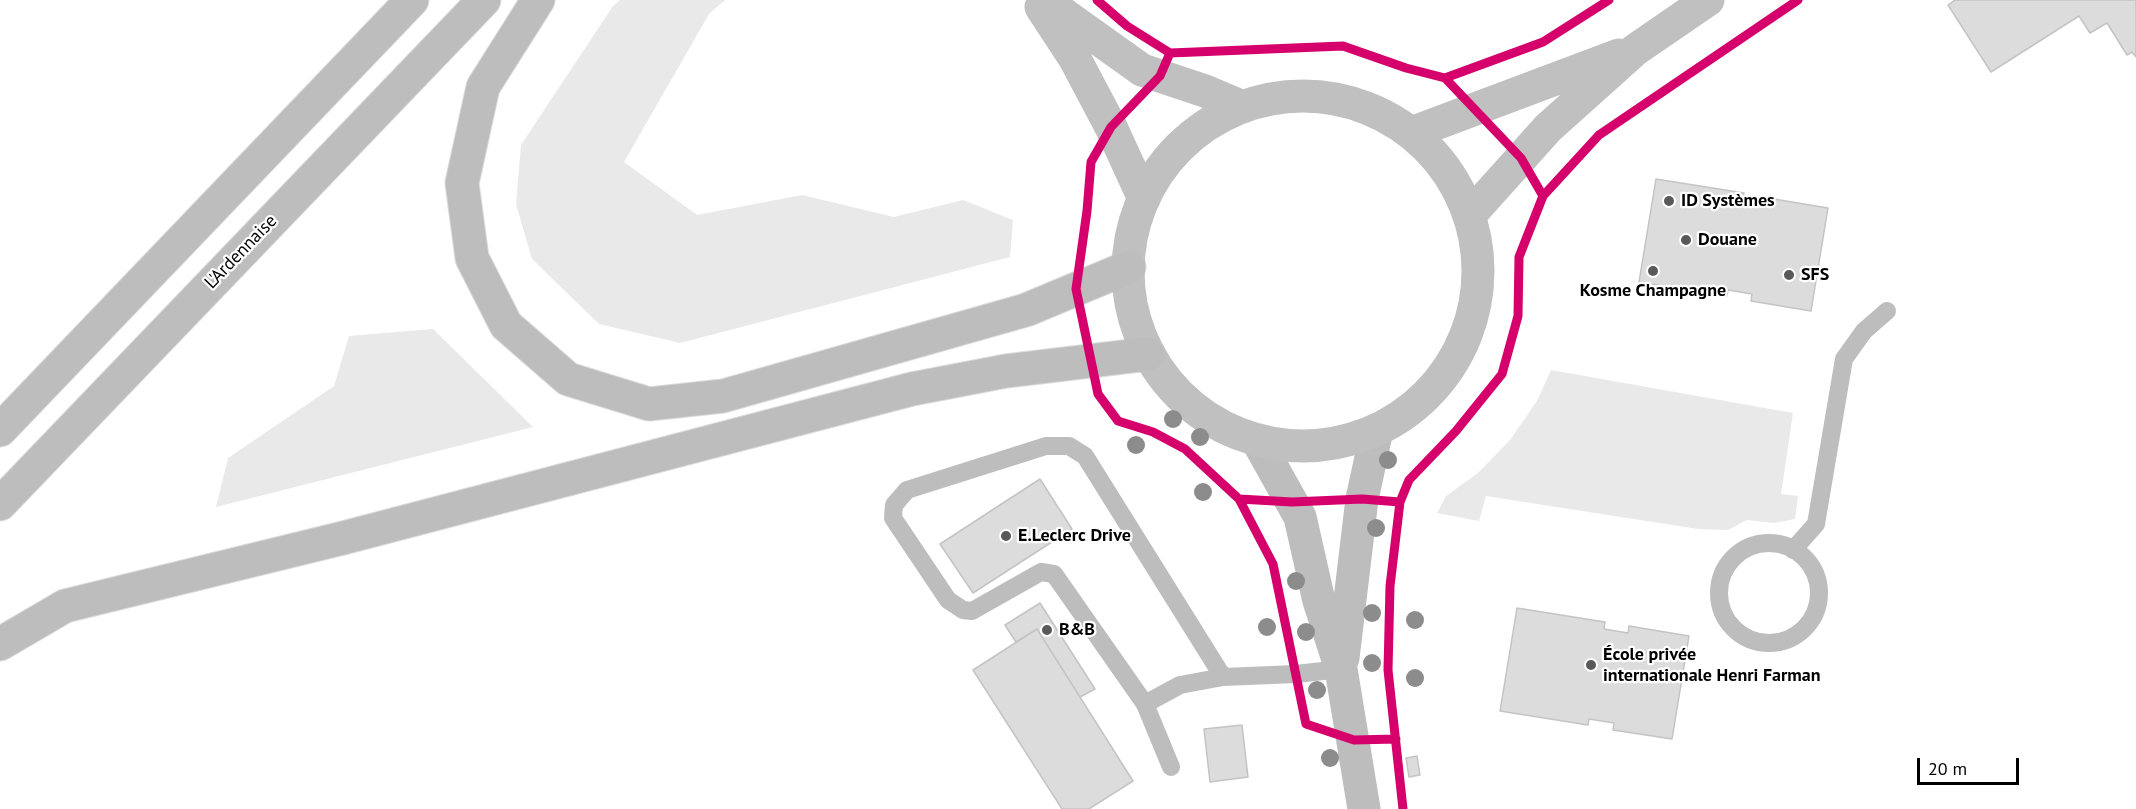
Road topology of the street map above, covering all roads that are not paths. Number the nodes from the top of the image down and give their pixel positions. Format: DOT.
graph roads {
  1 [pos="412,0"];
  2 [pos="484,0"];
  3 [pos="538,0"];
  4 [pos="1037,0"];
  5 [pos="1044,0"];
  6 [pos="1708,0"];
  7 [pos="1635,50"];
  8 [pos="1243,107"];
  9 [pos="1414,132"];
  10 [pos="1144,200"];
  11 [pos="1469,216"];
  12 [pos="1129,267"];
  13 [pos="1887,311"];
  14 [pos="1148,354"];
  15 [pos="0,430"];
  16 [pos="1377,430"];
  17 [pos="1258,442"];
  18 [pos="0,504"];
  19 [pos="1793,550"];
  20 [pos="0,644"];
  21 [pos="1341,669"];
  22 [pos="1222,677"];
  23 [pos="1145,704"];
  24 [pos="1171,767"];
  25 [pos="1364,809"];
  1 -- 15 [label="main road"];
  2 -- 18 [label="main road, L'Ardennaise"];
  3 -- 12 [label="main road"];
  4 -- 10 [label="street"];
  5 -- 8 [label="street"];
  6 -- 7 [label="street"];
  7 -- 9 [label="street"];
  7 -- 11 [label="street"];
  8 -- 9 [label="street"];
  8 -- 10 [label="street"];
  9 -- 11 [label="street"];
  10 -- 12 [label="street"];
  11 -- 16 [label="street"];
  12 -- 14 [label="street"];
  13 -- 19 [label="lane"];
  14 -- 17 [label="street"];
  14 -- 20 [label="main road"];
  16 -- 17 [label="street"];
  16 -- 21 [label="main road"];
  17 -- 21 [label="main road"];
  19 -- 19 [label="lane"];
  21 -- 22 [label="lane"];
  21 -- 25 [label="main road"];
  22 -- 23 [label="lane"];
  22 -- 23 [label="lane"];
  23 -- 24 [label="lane"];
}
